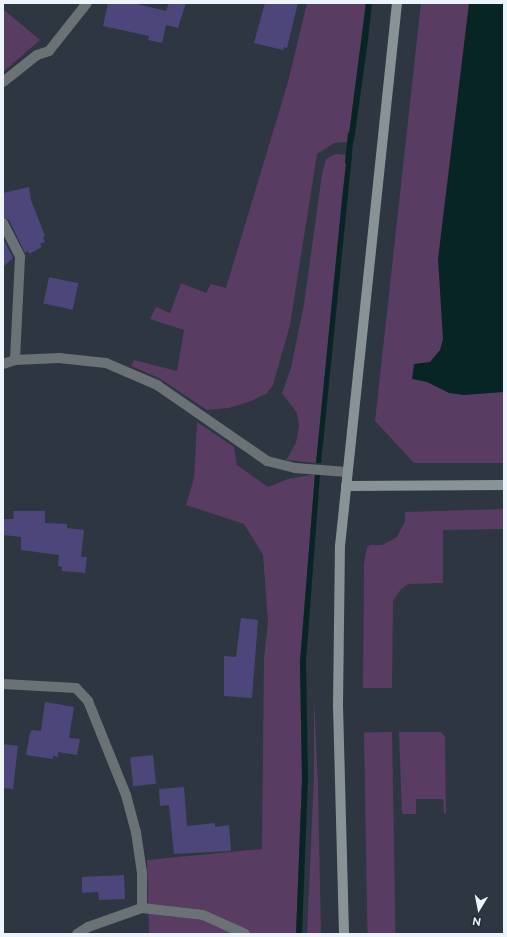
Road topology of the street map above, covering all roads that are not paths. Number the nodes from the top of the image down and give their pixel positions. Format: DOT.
graph roads {
  1 [pos="87,3"];
  2 [pos="397,3"];
  3 [pos="3,82"];
  4 [pos="3,223"];
  5 [pos="15,360"];
  6 [pos="3,364"];
  7 [pos="347,472"];
  8 [pos="504,485"];
  9 [pos="346,486"];
  10 [pos="3,684"];
  11 [pos="142,908"];
  12 [pos="77,934"];
  13 [pos="245,934"];
  14 [pos="344,934"];
  1 -- 3 [label="street"];
  2 -- 7 [label="street"];
  4 -- 5 [label="street"];
  5 -- 6 [label="street"];
  5 -- 7 [label="street"];
  7 -- 9 [label="street"];
  8 -- 9 [label="street"];
  9 -- 14 [label="street"];
  10 -- 11 [label="street"];
  11 -- 12 [label="street"];
  11 -- 13 [label="street"];
}
